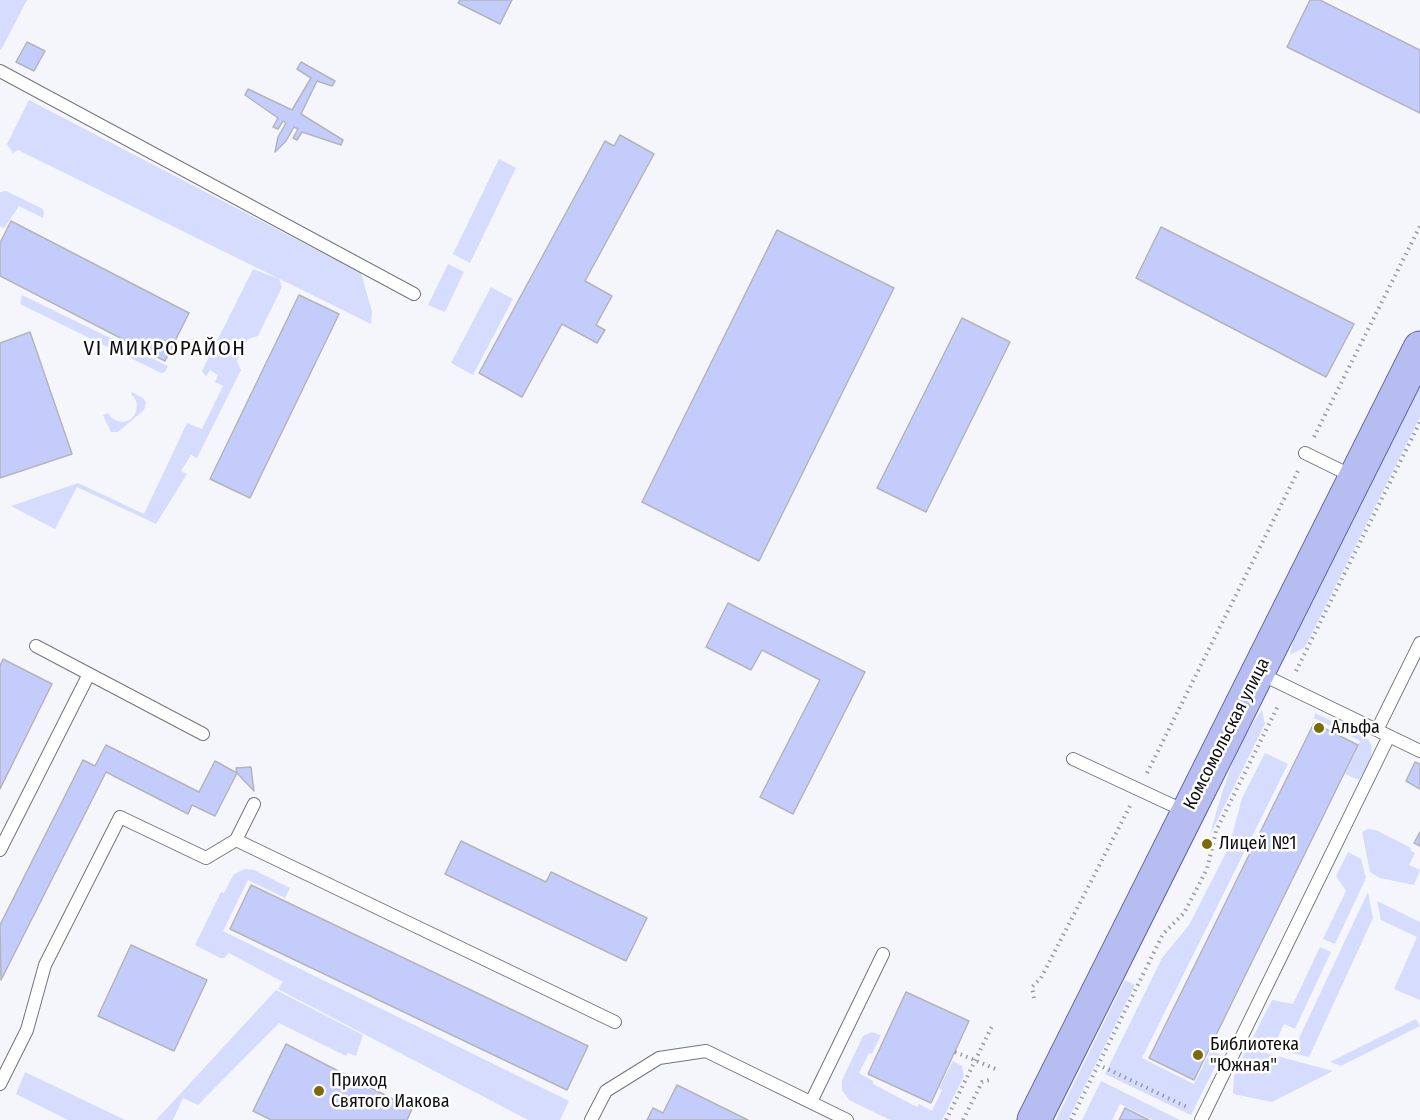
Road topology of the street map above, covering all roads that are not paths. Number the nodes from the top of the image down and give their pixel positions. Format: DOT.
graph roads {
  1 [pos="0,71"];
  2 [pos="414,294"];
  3 [pos="1420,348"];
  4 [pos="1305,453"];
  5 [pos="1355,477"];
  6 [pos="1420,643"];
  7 [pos="36,646"];
  8 [pos="1258,672"];
  9 [pos="89,674"];
  10 [pos="1377,730"];
  11 [pos="203,734"];
  12 [pos="1389,736"];
  13 [pos="1420,751"];
  14 [pos="1073,759"];
  15 [pos="254,804"];
  16 [pos="1188,813"];
  17 [pos="236,840"];
  18 [pos="0,850"];
  19 [pos="883,954"];
  20 [pos="615,1022"];
  21 [pos="0,1084"];
  22 [pos="811,1102"];
  23 [pos="1202,1118"];
  24 [pos="591,1120"];
  25 [pos="847,1120"];
  26 [pos="1034,1120"];
  1 -- 2 [label="lane"];
  3 -- 5 [label="main road, Комсомольская улица"];
  4 -- 5 [label="lane"];
  5 -- 8 [label="main road, Комсомольская улица"];
  6 -- 10 [label="lane"];
  7 -- 9 [label="lane"];
  8 -- 10 [label="lane"];
  8 -- 16 [label="main road, Комсомольская улица"];
  9 -- 11 [label="lane"];
  9 -- 18 [label="lane"];
  10 -- 12 [label="lane"];
  12 -- 13 [label="lane"];
  12 -- 23 [label="lane"];
  14 -- 16 [label="lane"];
  15 -- 17 [label="lane"];
  16 -- 26 [label="main road, Комсомольская улица"];
  17 -- 20 [label="lane"];
  17 -- 21 [label="lane"];
  19 -- 22 [label="lane"];
  22 -- 24 [label="lane"];
  22 -- 25 [label="lane"];
}
